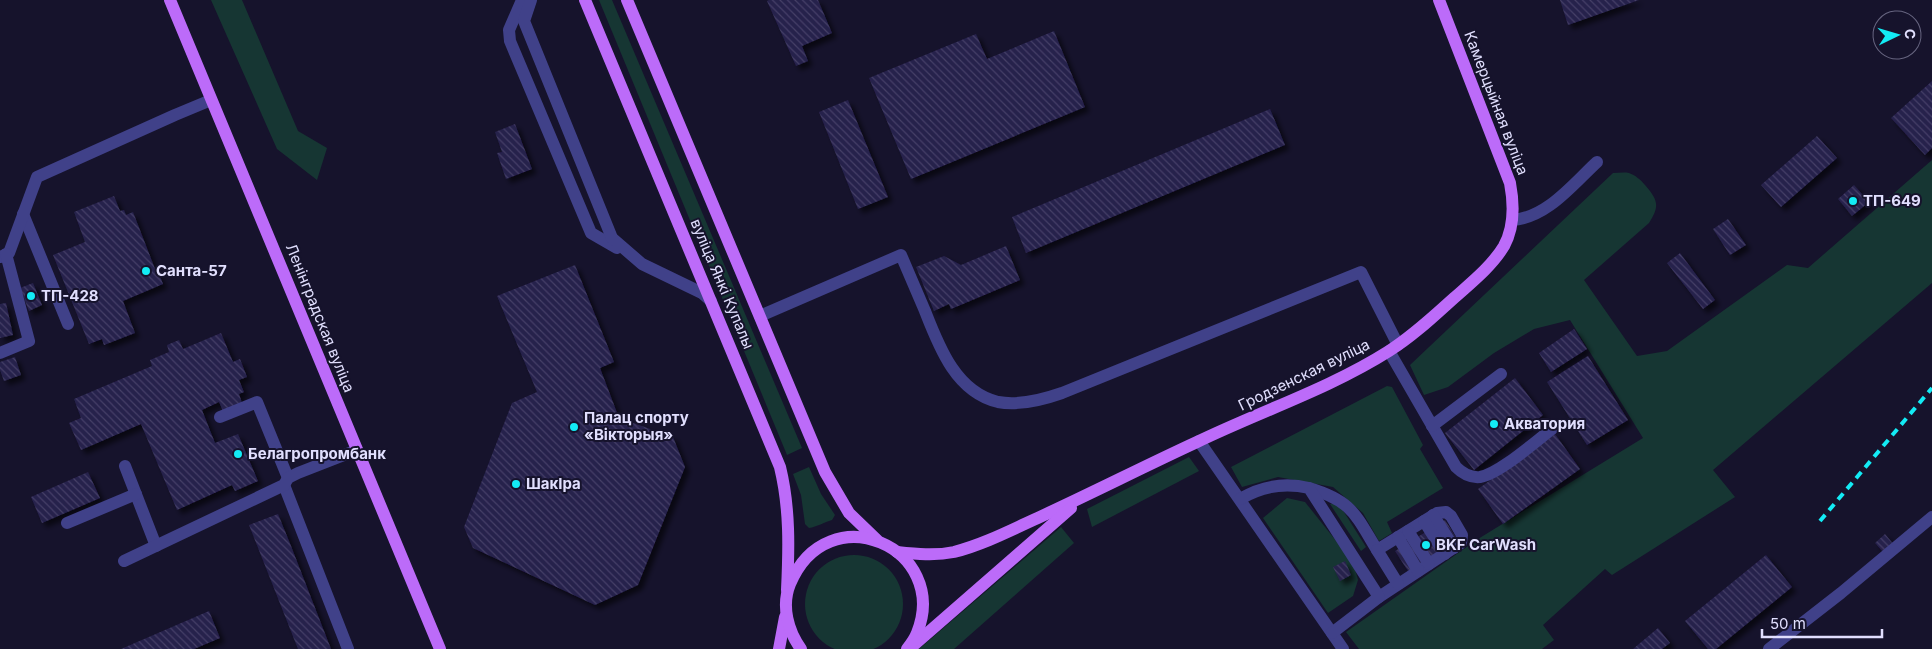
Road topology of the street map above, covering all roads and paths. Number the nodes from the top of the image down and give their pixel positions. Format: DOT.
graph roads {
  1 [pos="170,0"];
  2 [pos="522,0"];
  3 [pos="530,0"];
  4 [pos="585,0"];
  5 [pos="627,0"];
  6 [pos="1439,0"];
  7 [pos="211,100"];
  8 [pos="1597,162"];
  9 [pos="23,214"];
  10 [pos="1512,220"];
  11 [pos="3,255"];
  12 [pos="642,264"];
  13 [pos="711,302"];
  14 [pos="760,316"];
  15 [pos="68,324"];
  16 [pos="1393,348"];
  17 [pos="0,353"];
  18 [pos="1501,374"];
  19 [pos="220,417"];
  20 [pos="1432,426"];
  21 [pos="1552,429"];
  22 [pos="1199,441"];
  23 [pos="357,450"];
  24 [pos="125,466"];
  25 [pos="286,482"];
  26 [pos="1309,488"];
  27 [pos="1093,492"];
  28 [pos="136,494"];
  29 [pos="1240,499"];
  30 [pos="1932,517"];
  31 [pos="1429,518"];
  32 [pos="67,523"];
  33 [pos="1403,534"];
  34 [pos="877,540"];
  35 [pos="156,546"];
  36 [pos="1377,550"];
  37 [pos="1450,551"];
  38 [pos="897,552"];
  39 [pos="124,561"];
  40 [pos="1424,567"];
  41 [pos="1398,584"];
  42 [pos="787,590"];
  43 [pos="1379,596"];
  44 [pos="786,612"];
  45 [pos="1332,633"];
  46 [pos="348,649"];
  47 [pos="440,649"];
  48 [pos="779,649"];
  49 [pos="801,649"];
  50 [pos="908,649"];
  51 [pos="1343,649"];
  52 [pos="1769,649"];
  1 -- 7 [label="main road, Ленінградская вуліца"];
  2 -- 12 [label="lane"];
  3 -- 12 [label="lane"];
  4 -- 13 [label="main road, вуліца Янкі Купалы"];
  5 -- 14 [label="main road, вуліца Янкі Купалы"];
  6 -- 10 [label="main road, Камерцыйная вуліца"];
  7 -- 9 [label="lane"];
  7 -- 23 [label="main road, Ленінградская вуліца"];
  8 -- 10 [label="lane"];
  9 -- 11 [label="lane"];
  9 -- 15 [label="lane"];
  10 -- 16 [label="main road, Гродзенская вуліца"];
  11 -- 17 [label="lane"];
  12 -- 13 [label="lane"];
  13 -- 42 [label="main road, вуліца Янкі Купалы"];
  14 -- 16 [label="lane"];
  14 -- 34 [label="main road, вуліца Янкі Купалы"];
  16 -- 20 [label="lane"];
  16 -- 22 [label="main road, Гродзенская вуліца"];
  18 -- 20 [label="lane"];
  19 -- 25 [label="lane"];
  20 -- 21 [label="lane"];
  22 -- 27 [label="main road, Гродзенская вуліца"];
  22 -- 29 [label="lane"];
  23 -- 25 [label="lane"];
  23 -- 47 [label="main road, Ленінградская вуліца"];
  24 -- 28 [label="lane"];
  25 -- 35 [label="lane"];
  25 -- 46 [label="lane"];
  26 -- 29 [label="lane"];
  26 -- 36 [label="lane"];
  26 -- 43 [label="lane"];
  27 -- 38 [label="main road, Гродзенская вуліца"];
  27 -- 50 [label="main road, Гродзенская вуліца"];
  28 -- 32 [label="lane"];
  28 -- 35 [label="lane"];
  29 -- 45 [label="lane"];
  30 -- 52 [label="lane"];
  31 -- 33 [label="lane"];
  31 -- 37 [label="lane"];
  31 -- 37 [label="lane"];
  33 -- 36 [label="lane"];
  33 -- 40 [label="lane"];
  34 -- 38 [label="main road"];
  34 -- 42 [label="main road"];
  35 -- 39 [label="lane"];
  36 -- 41 [label="lane"];
  37 -- 40 [label="lane"];
  38 -- 50 [label="main road"];
  40 -- 41 [label="lane"];
  41 -- 43 [label="lane"];
  42 -- 44 [label="main road, вуліца Янкі Купалы"];
  43 -- 45 [label="lane"];
  44 -- 48 [label="main road"];
  44 -- 49 [label="main road"];
  45 -- 51 [label="lane"];
}
